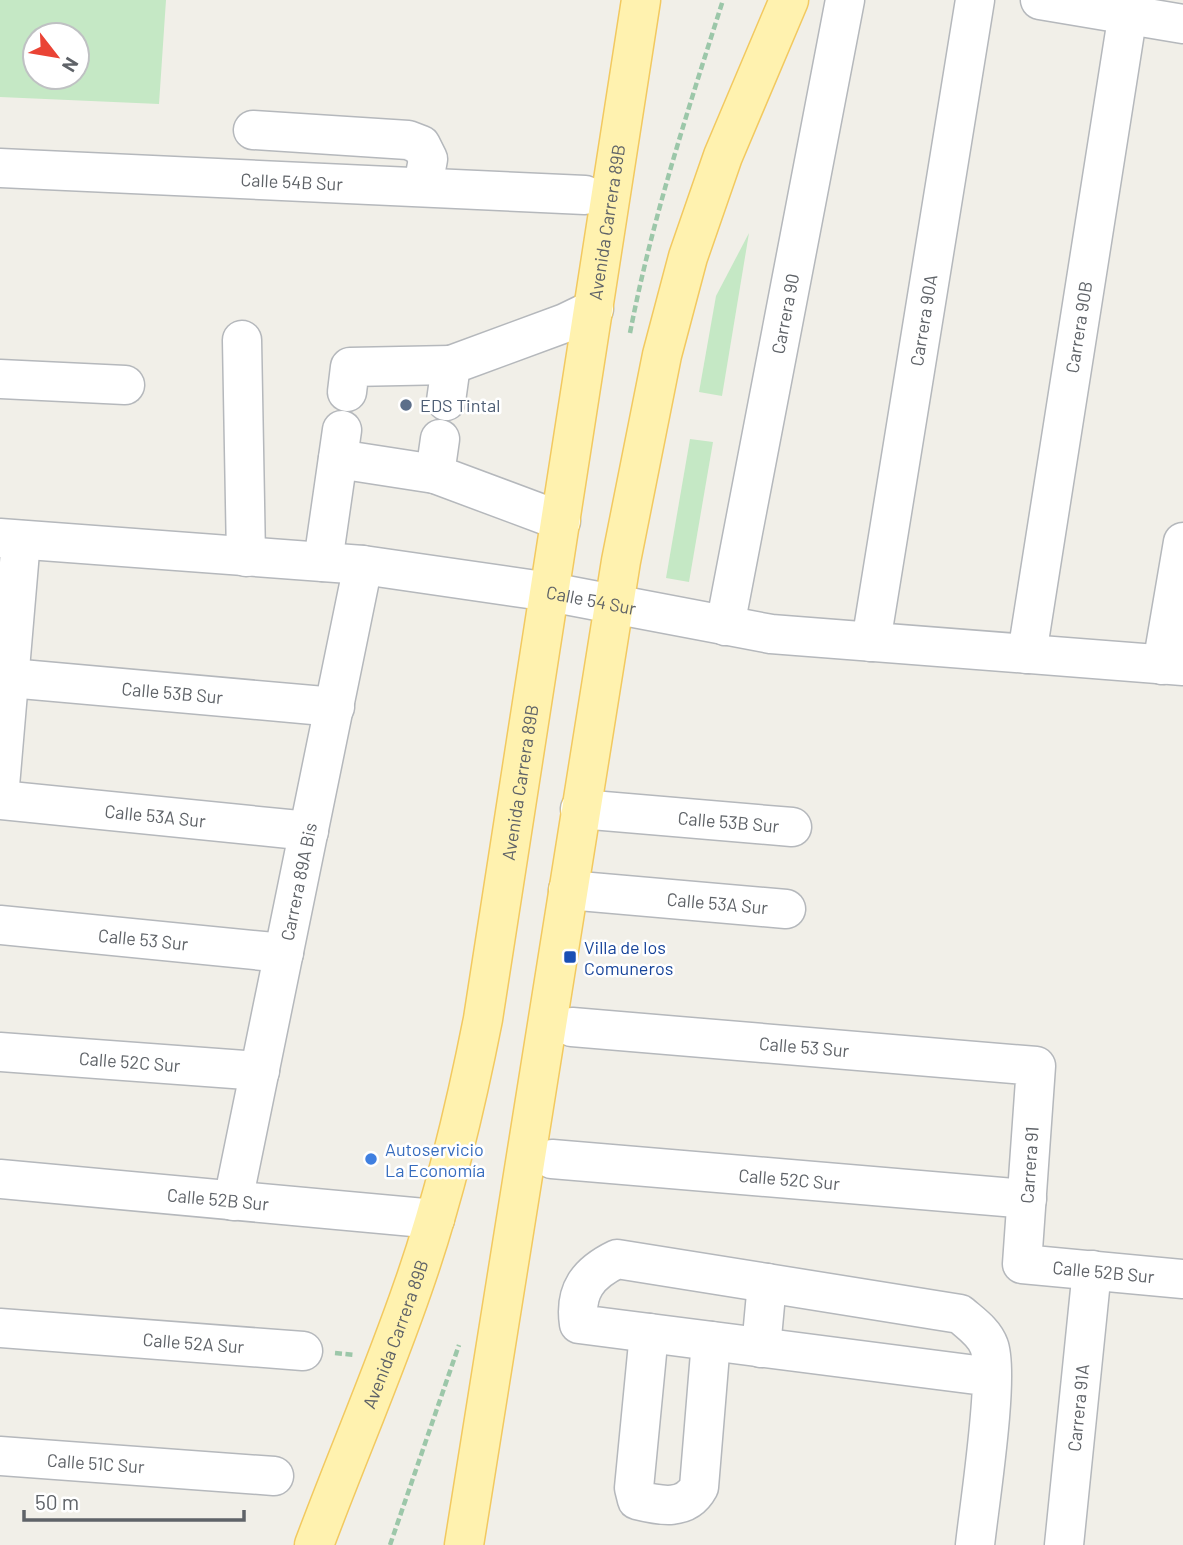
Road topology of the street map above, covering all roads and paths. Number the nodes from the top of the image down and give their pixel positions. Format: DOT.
graph roads {
  1 [pos="641,0"];
  2 [pos="789,0"];
  3 [pos="845,0"];
  4 [pos="975,0"];
  5 [pos="1040,0"];
  6 [pos="1129,7"];
  7 [pos="1183,24"];
  8 [pos="253,130"];
  9 [pos="0,168"];
  10 [pos="424,186"];
  11 [pos="585,195"];
  12 [pos="594,309"];
  13 [pos="242,340"];
  14 [pos="0,379"];
  15 [pos="125,385"];
  16 [pos="346,392"];
  17 [pos="561,521"];
  18 [pos="10,539"];
  19 [pos="1183,542"];
  20 [pos="246,557"];
  21 [pos="323,562"];
  22 [pos="363,565"];
  23 [pos="550,592"];
  24 [pos="613,606"];
  25 [pos="725,626"];
  26 [pos="871,642"];
  27 [pos="1027,654"];
  28 [pos="1172,665"];
  29 [pos="10,678"];
  30 [pos="335,707"];
  31 [pos="0,786"];
  32 [pos="0,800"];
  33 [pos="580,809"];
  34 [pos="792,827"];
  35 [pos="309,831"];
  36 [pos="568,890"];
  37 [pos="786,909"];
  38 [pos="0,925"];
  39 [pos="284,953"];
  40 [pos="572,1027"];
  41 [pos="0,1052"];
  42 [pos="1036,1066"];
  43 [pos="260,1071"];
  44 [pos="552,1159"];
  45 [pos="0,1179"];
  46 [pos="1027,1199"];
  47 [pos="233,1201"];
  48 [pos="435,1219"];
  49 [pos="1022,1264"];
  50 [pos="1091,1270"];
  51 [pos="1183,1279"];
  52 [pos="767,1283"];
  53 [pos="0,1328"];
  54 [pos="649,1333"];
  55 [pos="711,1341"];
  56 [pos="761,1348"];
  57 [pos="303,1351"];
  58 [pos="387,1357"];
  59 [pos="992,1377"];
  60 [pos="0,1456"];
  61 [pos="274,1476"];
  62 [pos="314,1545"];
  63 [pos="464,1545"];
  64 [pos="975,1545"];
  65 [pos="1064,1545"];
  1 -- 12 [label="main road, Avenida Carrera 89B"];
  2 -- 24 [label="main road"];
  3 -- 25 [label="street, Carrera 90"];
  4 -- 26 [label="street, Carrera 90A"];
  5 -- 6 [label="street"];
  6 -- 7 [label="street"];
  6 -- 27 [label="street, Carrera 90B"];
  8 -- 10 [label="street"];
  9 -- 10 [label="street, Calle 54B Sur"];
  10 -- 11 [label="street, Calle 54B Sur"];
  12 -- 16 [label="street"];
  12 -- 17 [label="main road, Avenida Carrera 89B"];
  13 -- 20 [label="street"];
  14 -- 15 [label="street"];
  17 -- 21 [label="street"];
  17 -- 23 [label="main road, Avenida Carrera 89B"];
  18 -- 20 [label="street, Calle 54 Sur"];
  18 -- 29 [label="street"];
  19 -- 28 [label="street"];
  20 -- 21 [label="street, Calle 54 Sur"];
  21 -- 22 [label="street, Calle 54 Sur"];
  22 -- 23 [label="street, Calle 54 Sur"];
  22 -- 30 [label="street, Carrera 89A Bis"];
  23 -- 24 [label="street, Calle 54 Sur"];
  23 -- 48 [label="main road, Avenida Carrera 89B"];
  24 -- 25 [label="street, Calle 54 Sur"];
  24 -- 33 [label="main road"];
  25 -- 26 [label="street, Calle 54 Sur"];
  26 -- 27 [label="street, Calle 54 Sur"];
  27 -- 28 [label="street, Calle 54 Sur"];
  29 -- 30 [label="street, Calle 53B Sur"];
  29 -- 31 [label="street"];
  30 -- 35 [label="street, Carrera 89A Bis"];
  32 -- 35 [label="street, Calle 53A Sur"];
  33 -- 34 [label="street, Calle 53B Sur"];
  33 -- 36 [label="main road"];
  35 -- 39 [label="street, Carrera 89A Bis"];
  36 -- 37 [label="street, Calle 53A Sur"];
  36 -- 63 [label="main road"];
  38 -- 39 [label="street, Calle 53 Sur"];
  39 -- 43 [label="street, Carrera 89A Bis"];
  40 -- 42 [label="street, Calle 53 Sur"];
  41 -- 43 [label="street, Calle 52C Sur"];
  42 -- 46 [label="street, Carrera 91"];
  43 -- 47 [label="street, Carrera 89A Bis"];
  44 -- 46 [label="street, Calle 52C Sur"];
  45 -- 47 [label="street, Calle 52B Sur"];
  46 -- 49 [label="street, Carrera 91"];
  47 -- 48 [label="street, Calle 52B Sur"];
  48 -- 58 [label="main road, Avenida Carrera 89B"];
  49 -- 50 [label="street, Calle 52B Sur"];
  50 -- 51 [label="street, Calle 52B Sur"];
  50 -- 65 [label="street, Carrera 91A"];
  52 -- 54 [label="street"];
  52 -- 56 [label="street"];
  52 -- 59 [label="street"];
  53 -- 57 [label="street, Calle 52A Sur"];
  54 -- 55 [label="street"];
  54 -- 55 [label="street"];
  55 -- 56 [label="street"];
  56 -- 59 [label="street"];
  57 -- 58 [label="path"];
  58 -- 62 [label="main road, Avenida Carrera 89B"];
  59 -- 64 [label="street"];
  60 -- 61 [label="street, Calle 51C Sur"];
}
